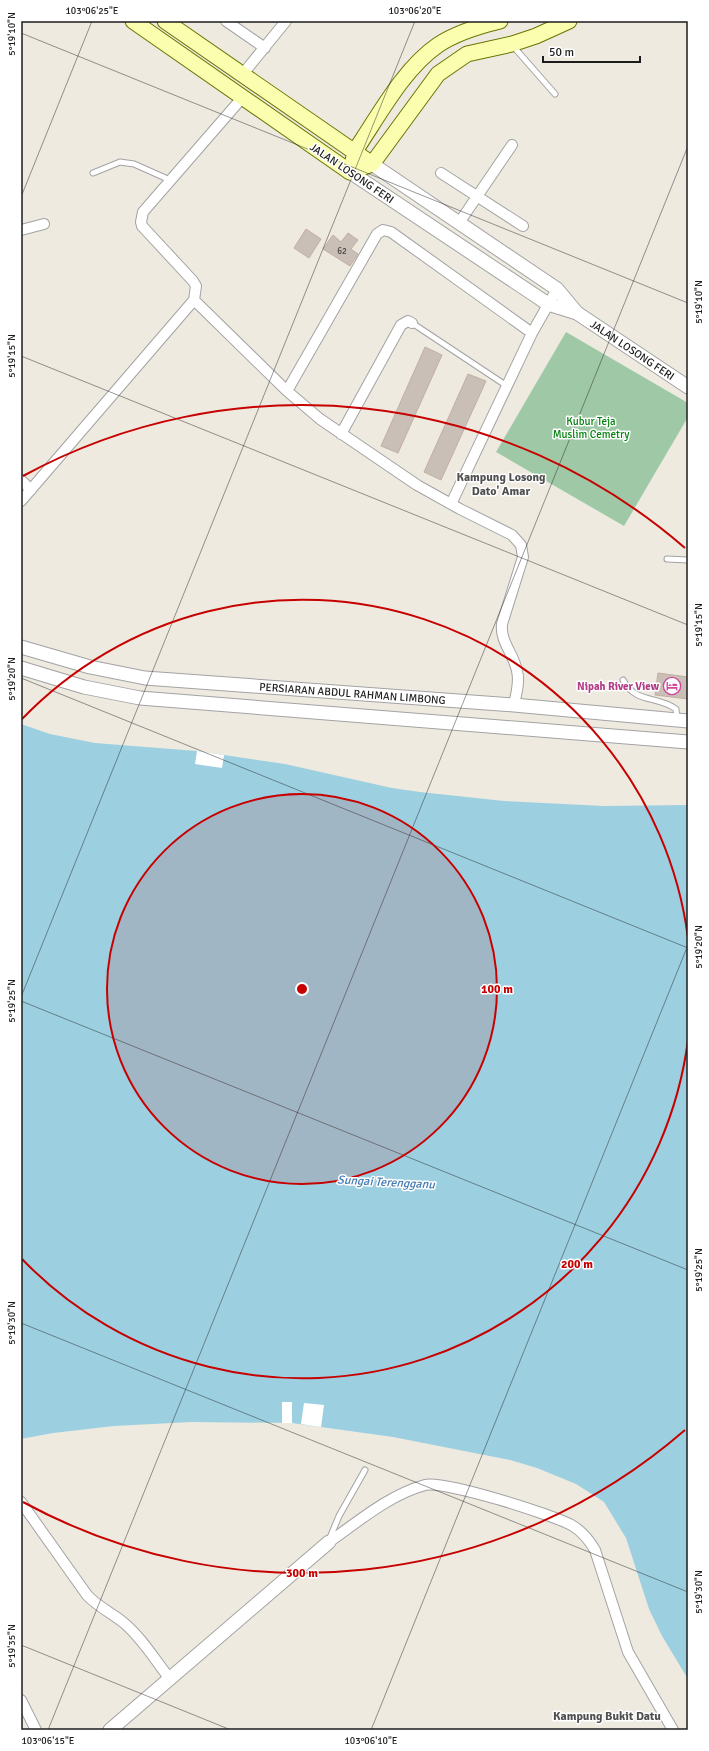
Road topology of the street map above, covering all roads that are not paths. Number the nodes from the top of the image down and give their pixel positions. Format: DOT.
graph roads {
  1 [pos="133,21"];
  2 [pos="165,21"];
  3 [pos="226,21"];
  4 [pos="286,21"];
  5 [pos="500,21"];
  6 [pos="569,21"];
  7 [pos="512,44"];
  8 [pos="265,48"];
  9 [pos="242,75"];
  10 [pos="555,94"];
  11 [pos="242,98"];
  12 [pos="512,145"];
  13 [pos="355,151"];
  14 [pos="372,164"];
  15 [pos="350,172"];
  16 [pos="93,173"];
  17 [pos="441,173"];
  18 [pos="170,180"];
  19 [pos="477,196"];
  20 [pos="459,223"];
  21 [pos="44,224"];
  22 [pos="523,226"];
  23 [pos="21,230"];
  24 [pos="557,289"];
  25 [pos="194,300"];
  26 [pos="548,304"];
  27 [pos="577,314"];
  28 [pos="412,323"];
  29 [pos="532,333"];
  30 [pos="507,386"];
  31 [pos="688,387"];
  32 [pos="287,391"];
  33 [pos="340,434"];
  34 [pos="21,480"];
  35 [pos="31,490"];
  36 [pos="21,501"];
  37 [pos="451,504"];
  38 [pos="667,559"];
  39 [pos="688,560"];
  40 [pos="21,647"];
  41 [pos="21,668"];
  42 [pos="623,680"];
  43 [pos="514,705"];
  44 [pos="682,721"];
  45 [pos="688,742"];
  46 [pos="365,1470"];
  47 [pos="21,1502"];
  48 [pos="329,1542"];
  49 [pos="170,1679"];
  50 [pos="21,1700"];
  51 [pos="36,1730"];
  52 [pos="110,1730"];
  53 [pos="672,1730"];
  1 -- 11 [label="main road, JALAN LOSONG FERI"];
  2 -- 9 [label="main road, JALAN LOSONG FERI"];
  3 -- 8 [label="street"];
  4 -- 8 [label="street"];
  5 -- 13 [label="main road"];
  6 -- 7 [label="main road"];
  7 -- 10 [label="lane"];
  7 -- 14 [label="main road"];
  8 -- 9 [label="street"];
  9 -- 13 [label="main road, JALAN LOSONG FERI"];
  11 -- 15 [label="main road, JALAN LOSONG FERI"];
  11 -- 18 [label="street"];
  12 -- 19 [label="street"];
  13 -- 14 [label="main road, JALAN LOSONG FERI"];
  13 -- 15 [label="main road"];
  14 -- 15 [label="main road"];
  14 -- 20 [label="street, JALAN LOSONG FERI"];
  15 -- 26 [label="street, JALAN LOSONG FERI"];
  16 -- 18 [label="lane"];
  17 -- 19 [label="street"];
  18 -- 25 [label="street"];
  19 -- 20 [label="street"];
  19 -- 22 [label="street"];
  20 -- 24 [label="street, JALAN LOSONG FERI"];
  21 -- 23 [label="street"];
  24 -- 26 [label="street"];
  24 -- 27 [label="street, JALAN LOSONG FERI"];
  25 -- 32 [label="street"];
  25 -- 35 [label="street"];
  26 -- 27 [label="street, JALAN LOSONG FERI"];
  26 -- 29 [label="street"];
  27 -- 31 [label="street, JALAN LOSONG FERI"];
  28 -- 30 [label="lane"];
  28 -- 33 [label="street"];
  29 -- 30 [label="street"];
  29 -- 32 [label="street"];
  30 -- 37 [label="street"];
  32 -- 33 [label="street"];
  33 -- 37 [label="street"];
  34 -- 35 [label="street"];
  35 -- 36 [label="street"];
  37 -- 43 [label="street"];
  38 -- 39 [label="lane"];
  40 -- 43 [label="street, PERSIARAN ABDUL RAHMAN LIMBONG"];
  41 -- 45 [label="street, PERSIARAN ABDUL RAHMAN LIMBONG"];
  42 -- 44 [label="lane"];
  43 -- 44 [label="street, PERSIARAN ABDUL RAHMAN LIMBONG"];
  46 -- 48 [label="lane"];
  47 -- 49 [label="street"];
  48 -- 49 [label="street"];
  48 -- 53 [label="street"];
  49 -- 52 [label="street"];
  50 -- 51 [label="street"];
}
